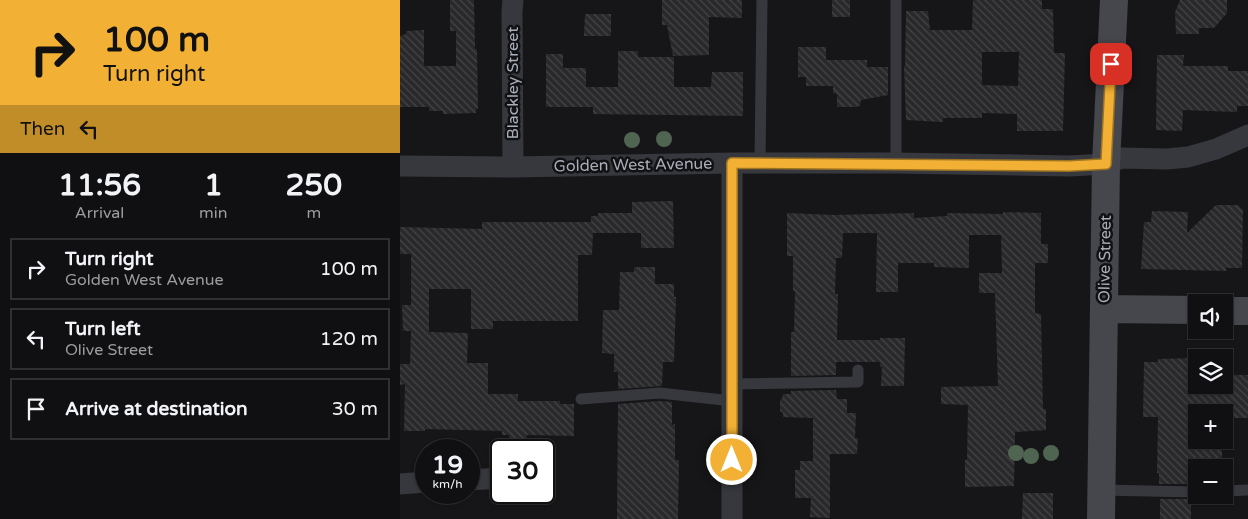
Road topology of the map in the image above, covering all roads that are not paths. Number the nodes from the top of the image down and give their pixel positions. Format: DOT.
graph roads {
  1 [pos="513,0"];
  2 [pos="762,0"];
  3 [pos="896,0"];
  4 [pos="1114,0"];
  5 [pos="1248,135"];
  6 [pos="732,163"];
  7 [pos="760,163"];
  8 [pos="896,163"];
  9 [pos="1106,164"];
  10 [pos="400,166"];
  11 [pos="513,167"];
  12 [pos="1104,309"];
  13 [pos="1188,310"];
  14 [pos="1233,311"];
  15 [pos="1248,311"];
  16 [pos="858,370"];
  17 [pos="732,393"];
  18 [pos="581,399"];
  19 [pos="415,483"];
  20 [pos="400,484"];
  21 [pos="1101,490"];
  22 [pos="1248,490"];
  23 [pos="1233,491"];
  24 [pos="1188,492"];
  25 [pos="732,519"];
  26 [pos="1101,519"];
  1 -- 11 [label="street, Blackley Street"];
  2 -- 7 [label="lane"];
  3 -- 8 [label="lane"];
  4 -- 9 [label="street, Olive Street"];
  5 -- 9 [label="street, Golden West Avenue"];
  6 -- 7 [label="street, Golden West Avenue"];
  6 -- 11 [label="street, Golden West Avenue"];
  6 -- 17 [label="street"];
  7 -- 8 [label="street, Golden West Avenue"];
  8 -- 9 [label="street, Golden West Avenue"];
  9 -- 12 [label="street, Olive Street"];
  10 -- 11 [label="street, Golden West Avenue"];
  12 -- 13 [label="street"];
  12 -- 21 [label="street, Olive Street"];
  14 -- 15 [label="street"];
  16 -- 17 [label="lane"];
  17 -- 18 [label="lane"];
  17 -- 25 [label="street"];
  19 -- 20 [label="street"];
  21 -- 24 [label="lane"];
  21 -- 26 [label="street, Olive Street"];
  22 -- 23 [label="lane"];
}
